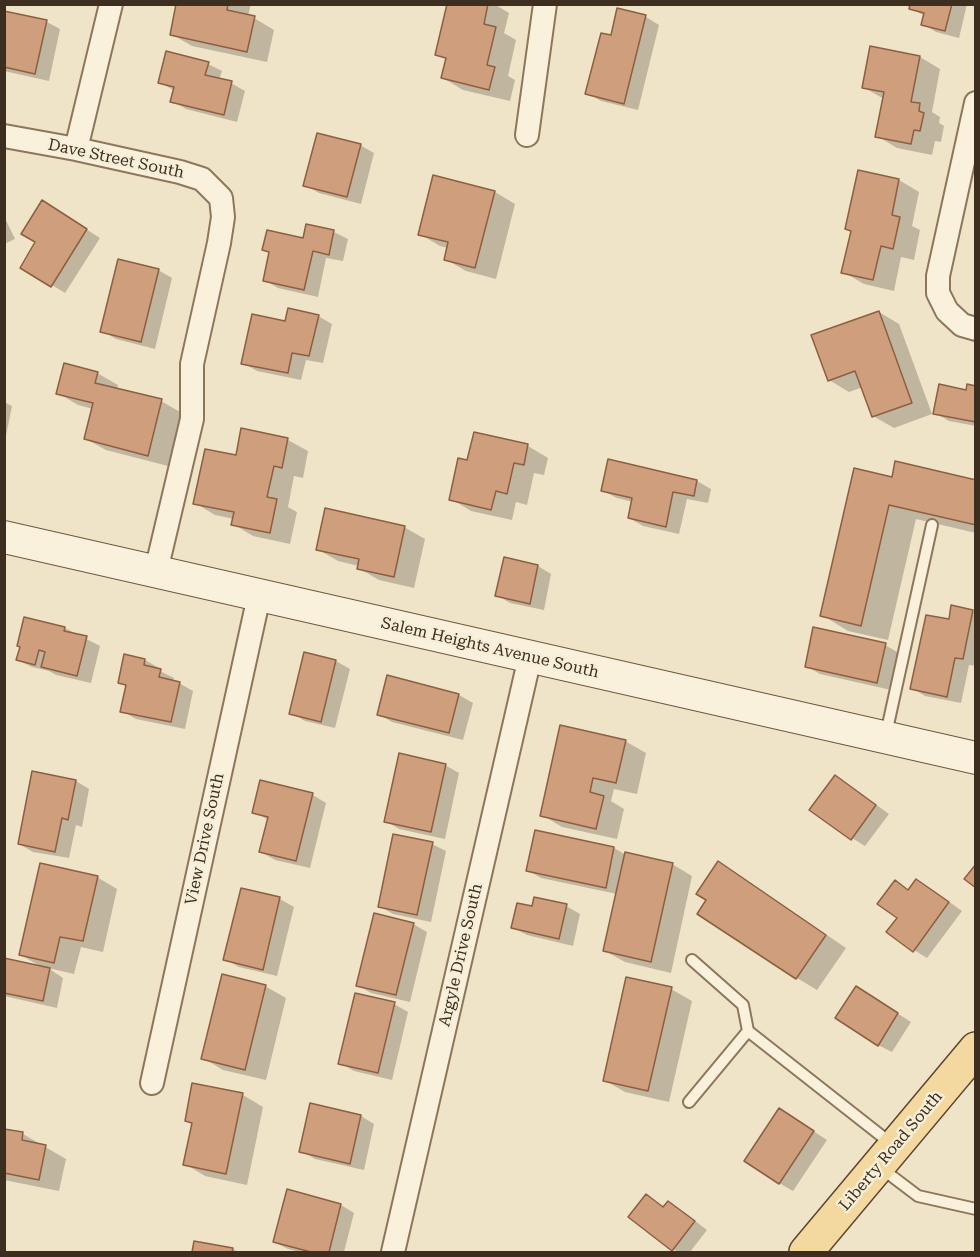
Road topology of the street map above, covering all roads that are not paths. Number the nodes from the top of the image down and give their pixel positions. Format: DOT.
graph roads {
  1 [pos="111,4"];
  2 [pos="545,4"];
  3 [pos="975,103"];
  4 [pos="528,135"];
  5 [pos="4,136"];
  6 [pos="76,149"];
  7 [pos="975,329"];
  8 [pos="932,525"];
  9 [pos="4,537"];
  10 [pos="156,572"];
  11 [pos="259,596"];
  12 [pos="530,657"];
  13 [pos="885,737"];
  14 [pos="975,758"];
  15 [pos="692,960"];
  16 [pos="748,1031"];
  17 [pos="975,1049"];
  18 [pos="152,1083"];
  19 [pos="689,1102"];
  20 [pos="887,1156"];
  21 [pos="975,1209"];
  22 [pos="393,1252"];
  23 [pos="807,1252"];
  1 -- 6 [label="street"];
  2 -- 4 [label="street"];
  3 -- 7 [label="street"];
  5 -- 6 [label="street, Dave Street South"];
  6 -- 10 [label="street, Dave Street South"];
  8 -- 13 [label="lane"];
  9 -- 10 [label="street, Salem Heights Avenue South"];
  10 -- 11 [label="street, Salem Heights Avenue South"];
  11 -- 12 [label="street, Salem Heights Avenue South"];
  11 -- 18 [label="street, View Drive South"];
  12 -- 13 [label="street, Salem Heights Avenue South"];
  12 -- 22 [label="street, Argyle Drive South"];
  13 -- 14 [label="street, Salem Heights Avenue South"];
  15 -- 16 [label="lane"];
  16 -- 19 [label="lane"];
  16 -- 20 [label="lane"];
  17 -- 20 [label="main road, Liberty Road South"];
  20 -- 21 [label="lane"];
  20 -- 23 [label="main road, Liberty Road South"];
}
